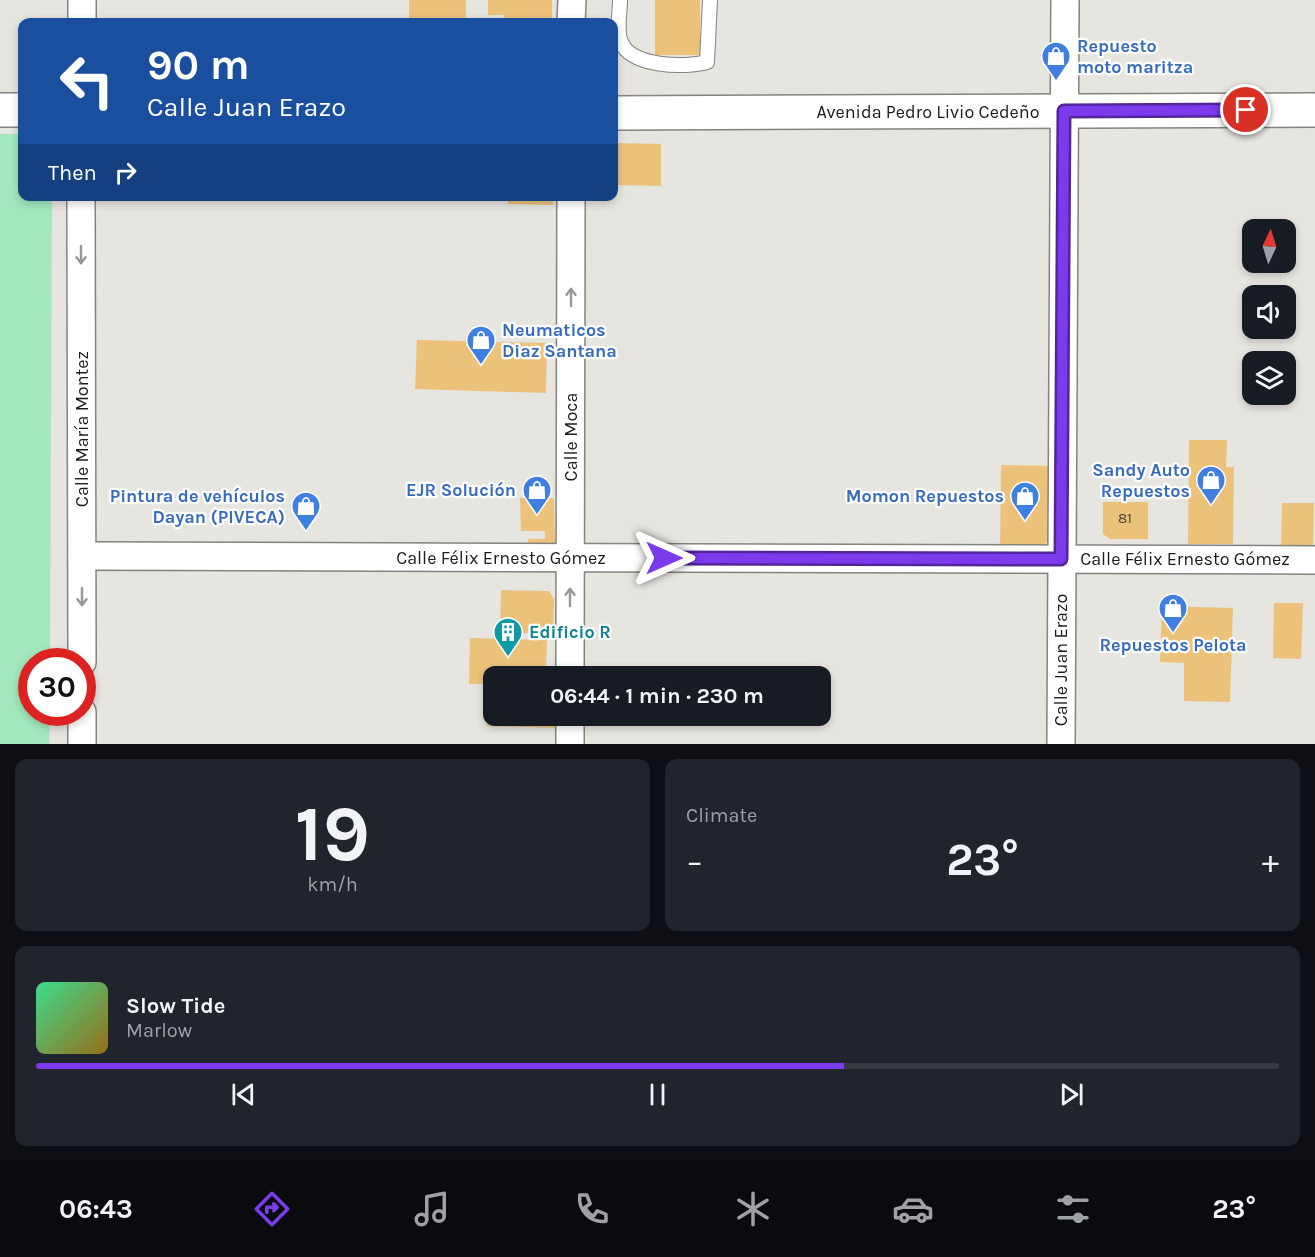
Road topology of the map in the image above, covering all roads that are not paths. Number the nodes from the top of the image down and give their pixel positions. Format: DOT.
graph roads {
  1 [pos="82,0"];
  2 [pos="572,0"];
  3 [pos="620,0"];
  4 [pos="710,0"];
  5 [pos="1065,0"];
  6 [pos="81,18"];
  7 [pos="571,18"];
  8 [pos="0,110"];
  9 [pos="18,110"];
  10 [pos="1315,110"];
  11 [pos="1064,111"];
  12 [pos="618,113"];
  13 [pos="81,201"];
  14 [pos="571,201"];
  15 [pos="82,556"];
  16 [pos="570,558"];
  17 [pos="1061,559"];
  18 [pos="1315,560"];
  19 [pos="82,648"];
  20 [pos="570,666"];
  21 [pos="82,726"];
  22 [pos="570,726"];
  23 [pos="82,744"];
  24 [pos="570,744"];
  25 [pos="1061,744"];
  1 -- 6 [label="street"];
  2 -- 7 [label="street"];
  3 -- 4 [label="lane"];
  5 -- 11 [label="street, Calle Juan Erazo"];
  8 -- 9 [label="main road"];
  10 -- 11 [label="main road, Avenida Pedro Livio Cedeño"];
  11 -- 12 [label="main road, Avenida Pedro Livio Cedeño"];
  11 -- 17 [label="street, Calle Juan Erazo"];
  13 -- 15 [label="street, Calle María Montez, one-way"];
  16 -- 14 [label="street, Calle Moca, one-way"];
  15 -- 16 [label="street, Calle Félix Ernesto Gómez"];
  15 -- 19 [label="street, Calle María Montez, one-way"];
  16 -- 17 [label="street, Calle Félix Ernesto Gómez"];
  20 -- 16 [label="street, Calle Moca, one-way"];
  17 -- 18 [label="street, Calle Félix Ernesto Gómez"];
  17 -- 25 [label="street, Calle Juan Erazo"];
  21 -- 23 [label="street"];
  22 -- 24 [label="street"];
}
